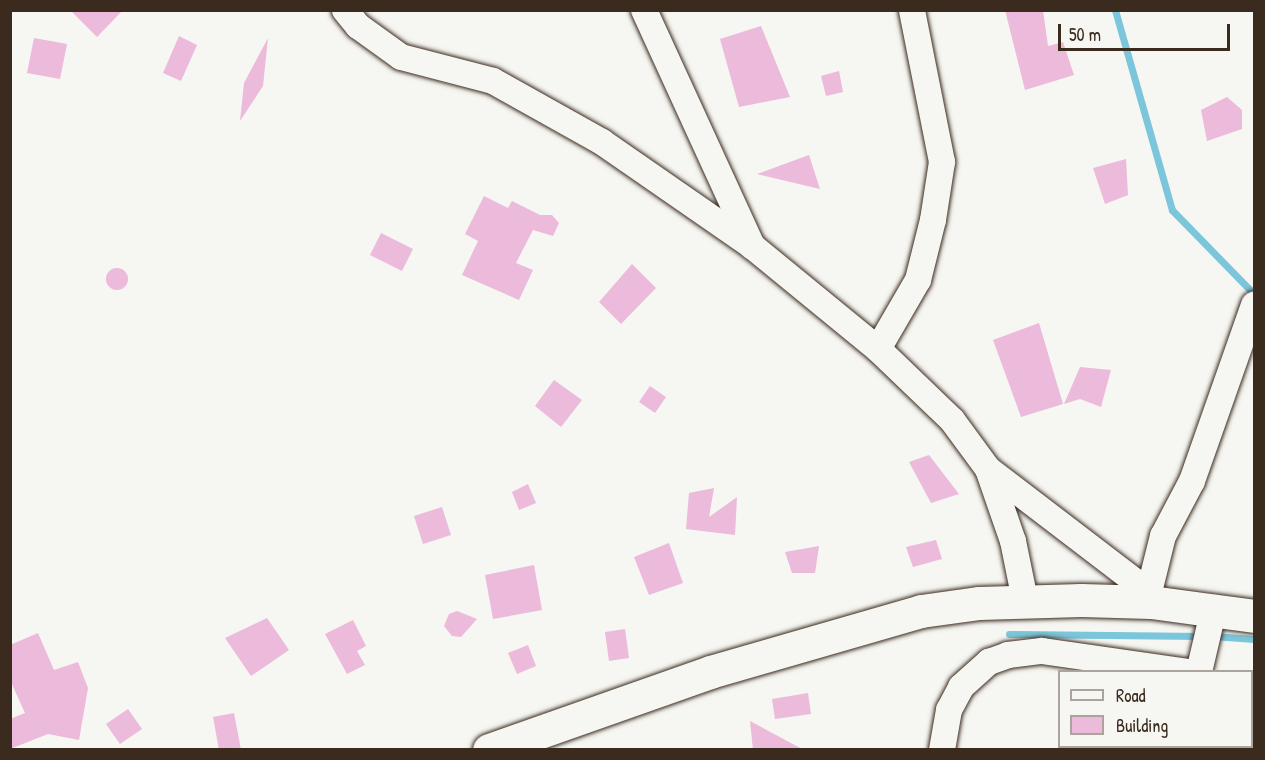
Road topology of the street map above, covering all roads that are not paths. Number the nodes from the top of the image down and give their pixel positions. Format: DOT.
graph roads {
  1 [pos="345,10"];
  2 [pos="644,10"];
  3 [pos="912,10"];
  4 [pos="752,246"];
  5 [pos="1252,308"];
  6 [pos="878,349"];
  7 [pos="988,469"];
  8 [pos="1150,597"];
  9 [pos="1025,600"];
  10 [pos="1215,608"];
  11 [pos="1254,616"];
  12 [pos="1174,670"];
  13 [pos="1200,670"];
  14 [pos="489,750"];
  15 [pos="942,750"];
  1 -- 4 [label="street"];
  2 -- 4 [label="street"];
  3 -- 6 [label="street"];
  4 -- 6 [label="street"];
  5 -- 8 [label="street"];
  6 -- 7 [label="street"];
  7 -- 8 [label="street"];
  7 -- 9 [label="street"];
  8 -- 9 [label="street"];
  8 -- 10 [label="street"];
  9 -- 14 [label="street"];
  10 -- 11 [label="street"];
  10 -- 13 [label="street"];
  12 -- 15 [label="street"];
}
